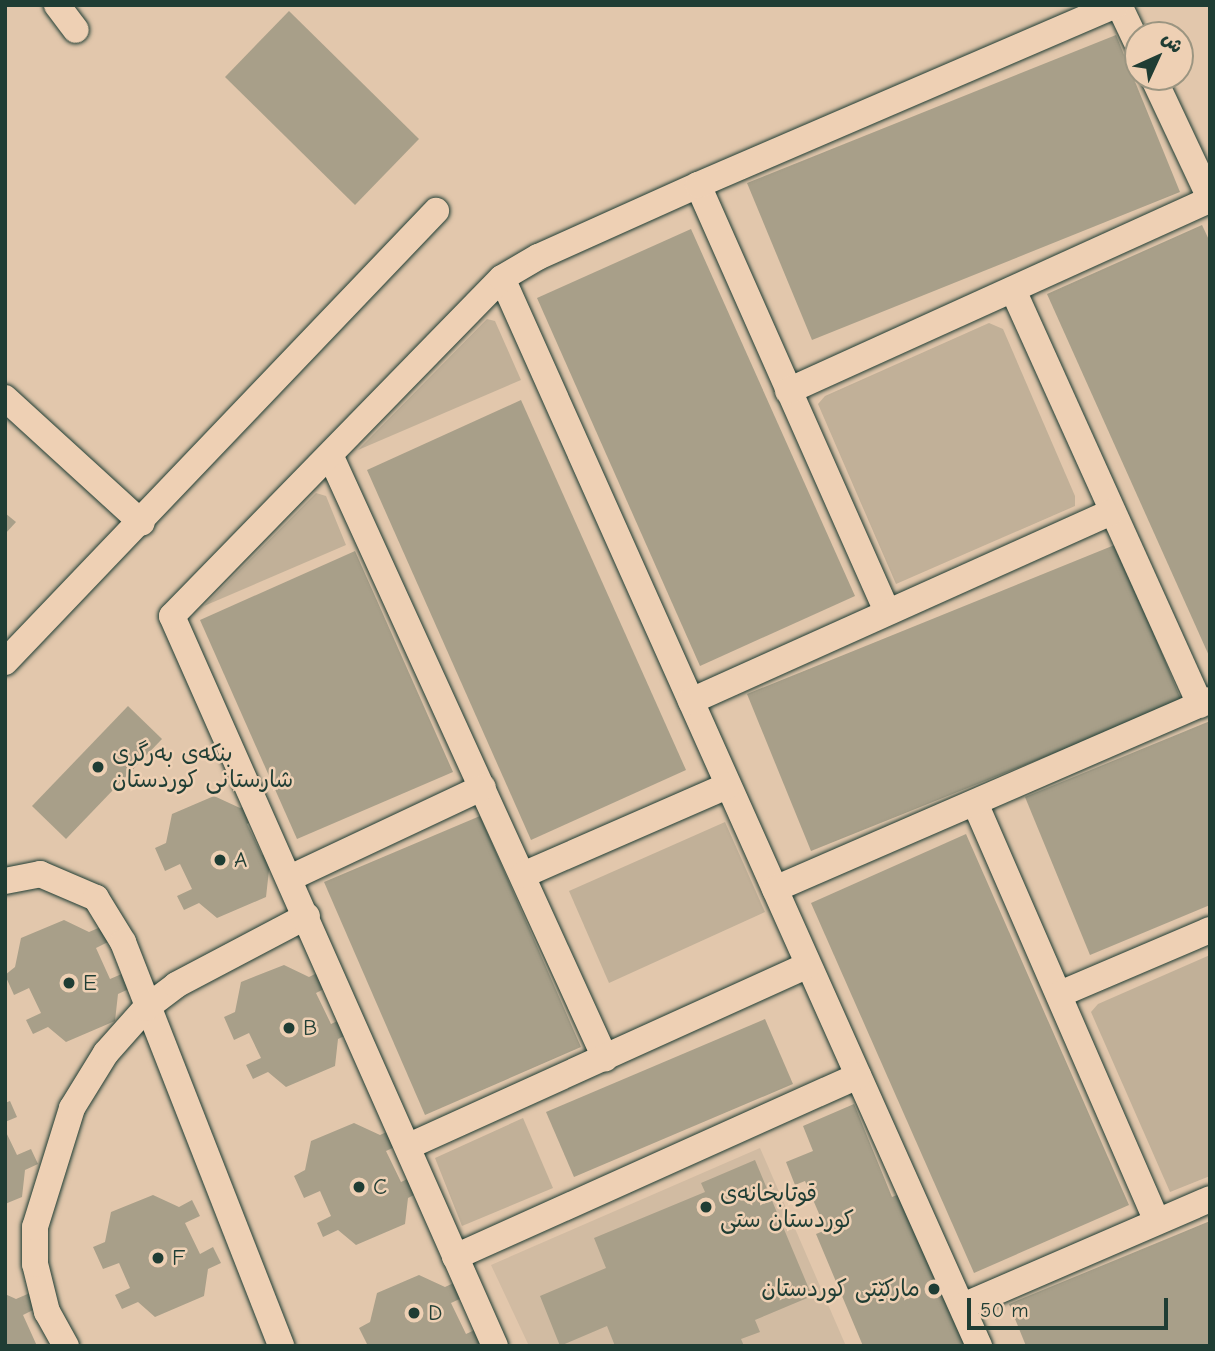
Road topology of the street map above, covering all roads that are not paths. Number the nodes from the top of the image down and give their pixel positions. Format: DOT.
graph roads {
  1 [pos="57,5"];
  2 [pos="1118,5"];
  3 [pos="1126,21"];
  4 [pos="76,30"];
  5 [pos="1160,91"];
  6 [pos="698,185"];
  7 [pos="1210,199"];
  8 [pos="436,211"];
  9 [pos="502,278"];
  10 [pos="1013,290"];
  11 [pos="789,391"];
  12 [pos="5,398"];
  13 [pos="331,457"];
  14 [pos="1111,512"];
  15 [pos="142,523"];
  16 [pos="887,611"];
  17 [pos="5,662"];
  18 [pos="691,701"];
  19 [pos="1205,703"];
  20 [pos="727,786"];
  21 [pos="483,788"];
  22 [pos="975,803"];
  23 [pos="523,875"];
  24 [pos="290,878"];
  25 [pos="5,881"];
  26 [pos="775,888"];
  27 [pos="307,916"];
  28 [pos="1210,930"];
  29 [pos="808,965"];
  30 [pos="1060,994"];
  31 [pos="146,1008"];
  32 [pos="605,1058"];
  33 [pos="858,1076"];
  34 [pos="409,1146"];
  35 [pos="1210,1199"];
  36 [pos="1157,1221"];
  37 [pos="455,1257"];
  38 [pos="963,1306"];
  39 [pos="66,1346"];
  40 [pos="281,1346"];
  41 [pos="495,1346"];
  42 [pos="979,1346"];
  1 -- 4 [label="street"];
  2 -- 3 [label="street"];
  2 -- 6 [label="street"];
  5 -- 7 [label="street"];
  6 -- 9 [label="street"];
  6 -- 11 [label="street"];
  7 -- 10 [label="street"];
  8 -- 15 [label="street"];
  9 -- 13 [label="street"];
  9 -- 18 [label="street"];
  10 -- 11 [label="street"];
  10 -- 14 [label="street"];
  11 -- 16 [label="street"];
  12 -- 15 [label="street"];
  13 -- 21 [label="street"];
  13 -- 24 [label="street"];
  14 -- 16 [label="street"];
  14 -- 19 [label="street"];
  15 -- 17 [label="street"];
  16 -- 18 [label="street"];
  18 -- 20 [label="street"];
  19 -- 22 [label="street"];
  20 -- 23 [label="street"];
  20 -- 26 [label="street"];
  21 -- 23 [label="street"];
  21 -- 24 [label="street"];
  22 -- 26 [label="street"];
  22 -- 30 [label="street"];
  23 -- 32 [label="street"];
  24 -- 27 [label="street"];
  25 -- 31 [label="street"];
  26 -- 29 [label="street"];
  27 -- 31 [label="street"];
  27 -- 34 [label="street"];
  28 -- 30 [label="street"];
  29 -- 32 [label="street"];
  29 -- 33 [label="street"];
  30 -- 36 [label="street"];
  31 -- 39 [label="street"];
  31 -- 40 [label="street"];
  32 -- 34 [label="street"];
  33 -- 37 [label="street"];
  33 -- 38 [label="street"];
  34 -- 37 [label="street"];
  35 -- 36 [label="street"];
  36 -- 38 [label="street"];
  37 -- 41 [label="street"];
  38 -- 42 [label="street"];
}
